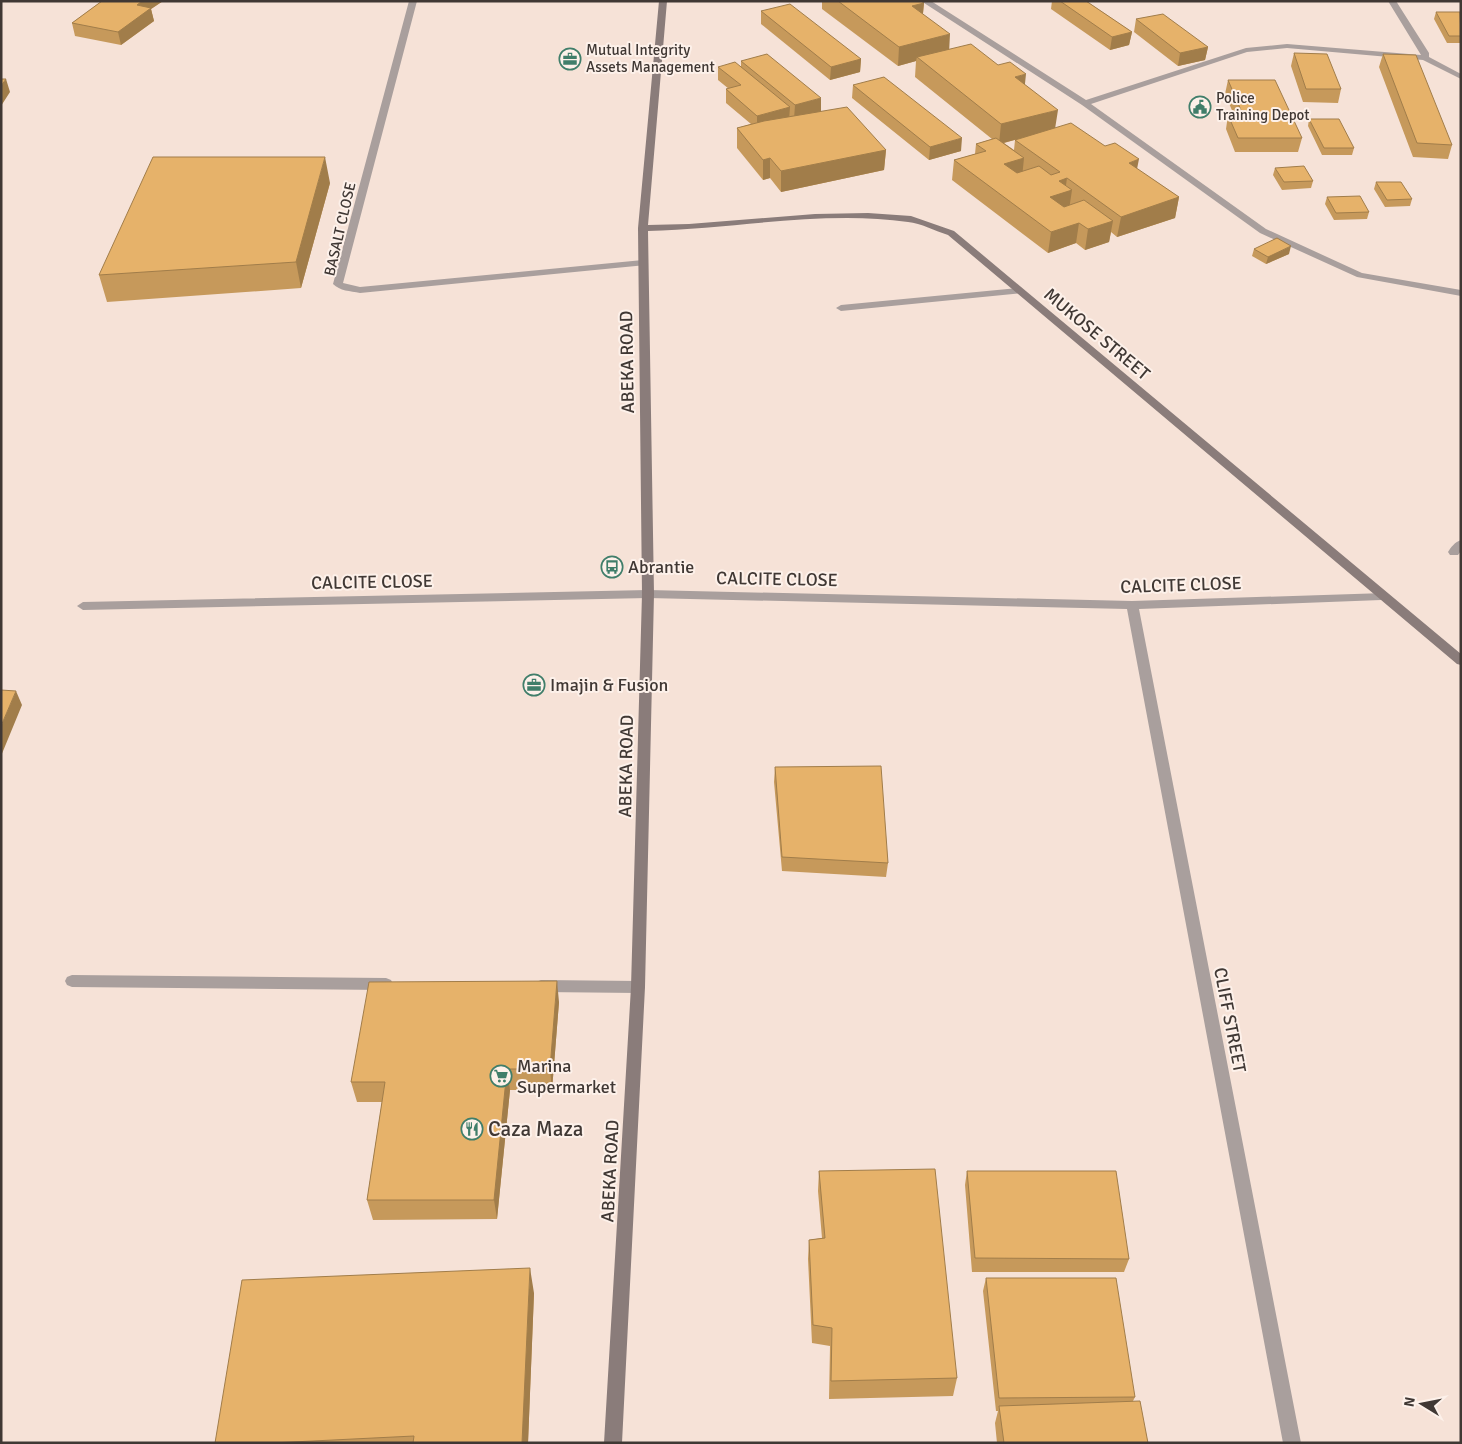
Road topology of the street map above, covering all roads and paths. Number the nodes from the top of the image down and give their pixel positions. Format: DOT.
graph roads {
  1 [pos="413,1"];
  2 [pos="663,1"];
  3 [pos="925,1"];
  4 [pos="1392,1"];
  5 [pos="1425,58"];
  6 [pos="1461,77"];
  7 [pos="1085,103"];
  8 [pos="643,228"];
  9 [pos="643,263"];
  10 [pos="1019,292"];
  11 [pos="1461,293"];
  12 [pos="841,308"];
  13 [pos="648,594"];
  14 [pos="1381,596"];
  15 [pos="1132,605"];
  16 [pos="83,606"];
  17 [pos="1461,661"];
  18 [pos="72,981"];
  19 [pos="400,984"];
  20 [pos="529,986"];
  21 [pos="638,987"];
  22 [pos="613,1443"];
  23 [pos="1292,1443"];
  1 -- 9 [label="street, BASALT CLOSE"];
  2 -- 8 [label="street, ABEKA ROAD"];
  3 -- 7 [label="street"];
  4 -- 5 [label="street"];
  5 -- 6 [label="street"];
  5 -- 7 [label="street"];
  7 -- 11 [label="street"];
  8 -- 9 [label="street, ABEKA ROAD"];
  8 -- 10 [label="street, MUKOSE STREET"];
  9 -- 13 [label="street, ABEKA ROAD"];
  10 -- 12 [label="street"];
  10 -- 14 [label="street, MUKOSE STREET"];
  13 -- 15 [label="street, CALCITE CLOSE"];
  13 -- 16 [label="street, CALCITE CLOSE"];
  13 -- 21 [label="street, ABEKA ROAD"];
  14 -- 15 [label="street, CALCITE CLOSE"];
  14 -- 17 [label="street, MUKOSE STREET"];
  15 -- 23 [label="street, CLIFF STREET"];
  18 -- 19 [label="street"];
  20 -- 21 [label="street"];
  21 -- 22 [label="street, ABEKA ROAD"];
}
